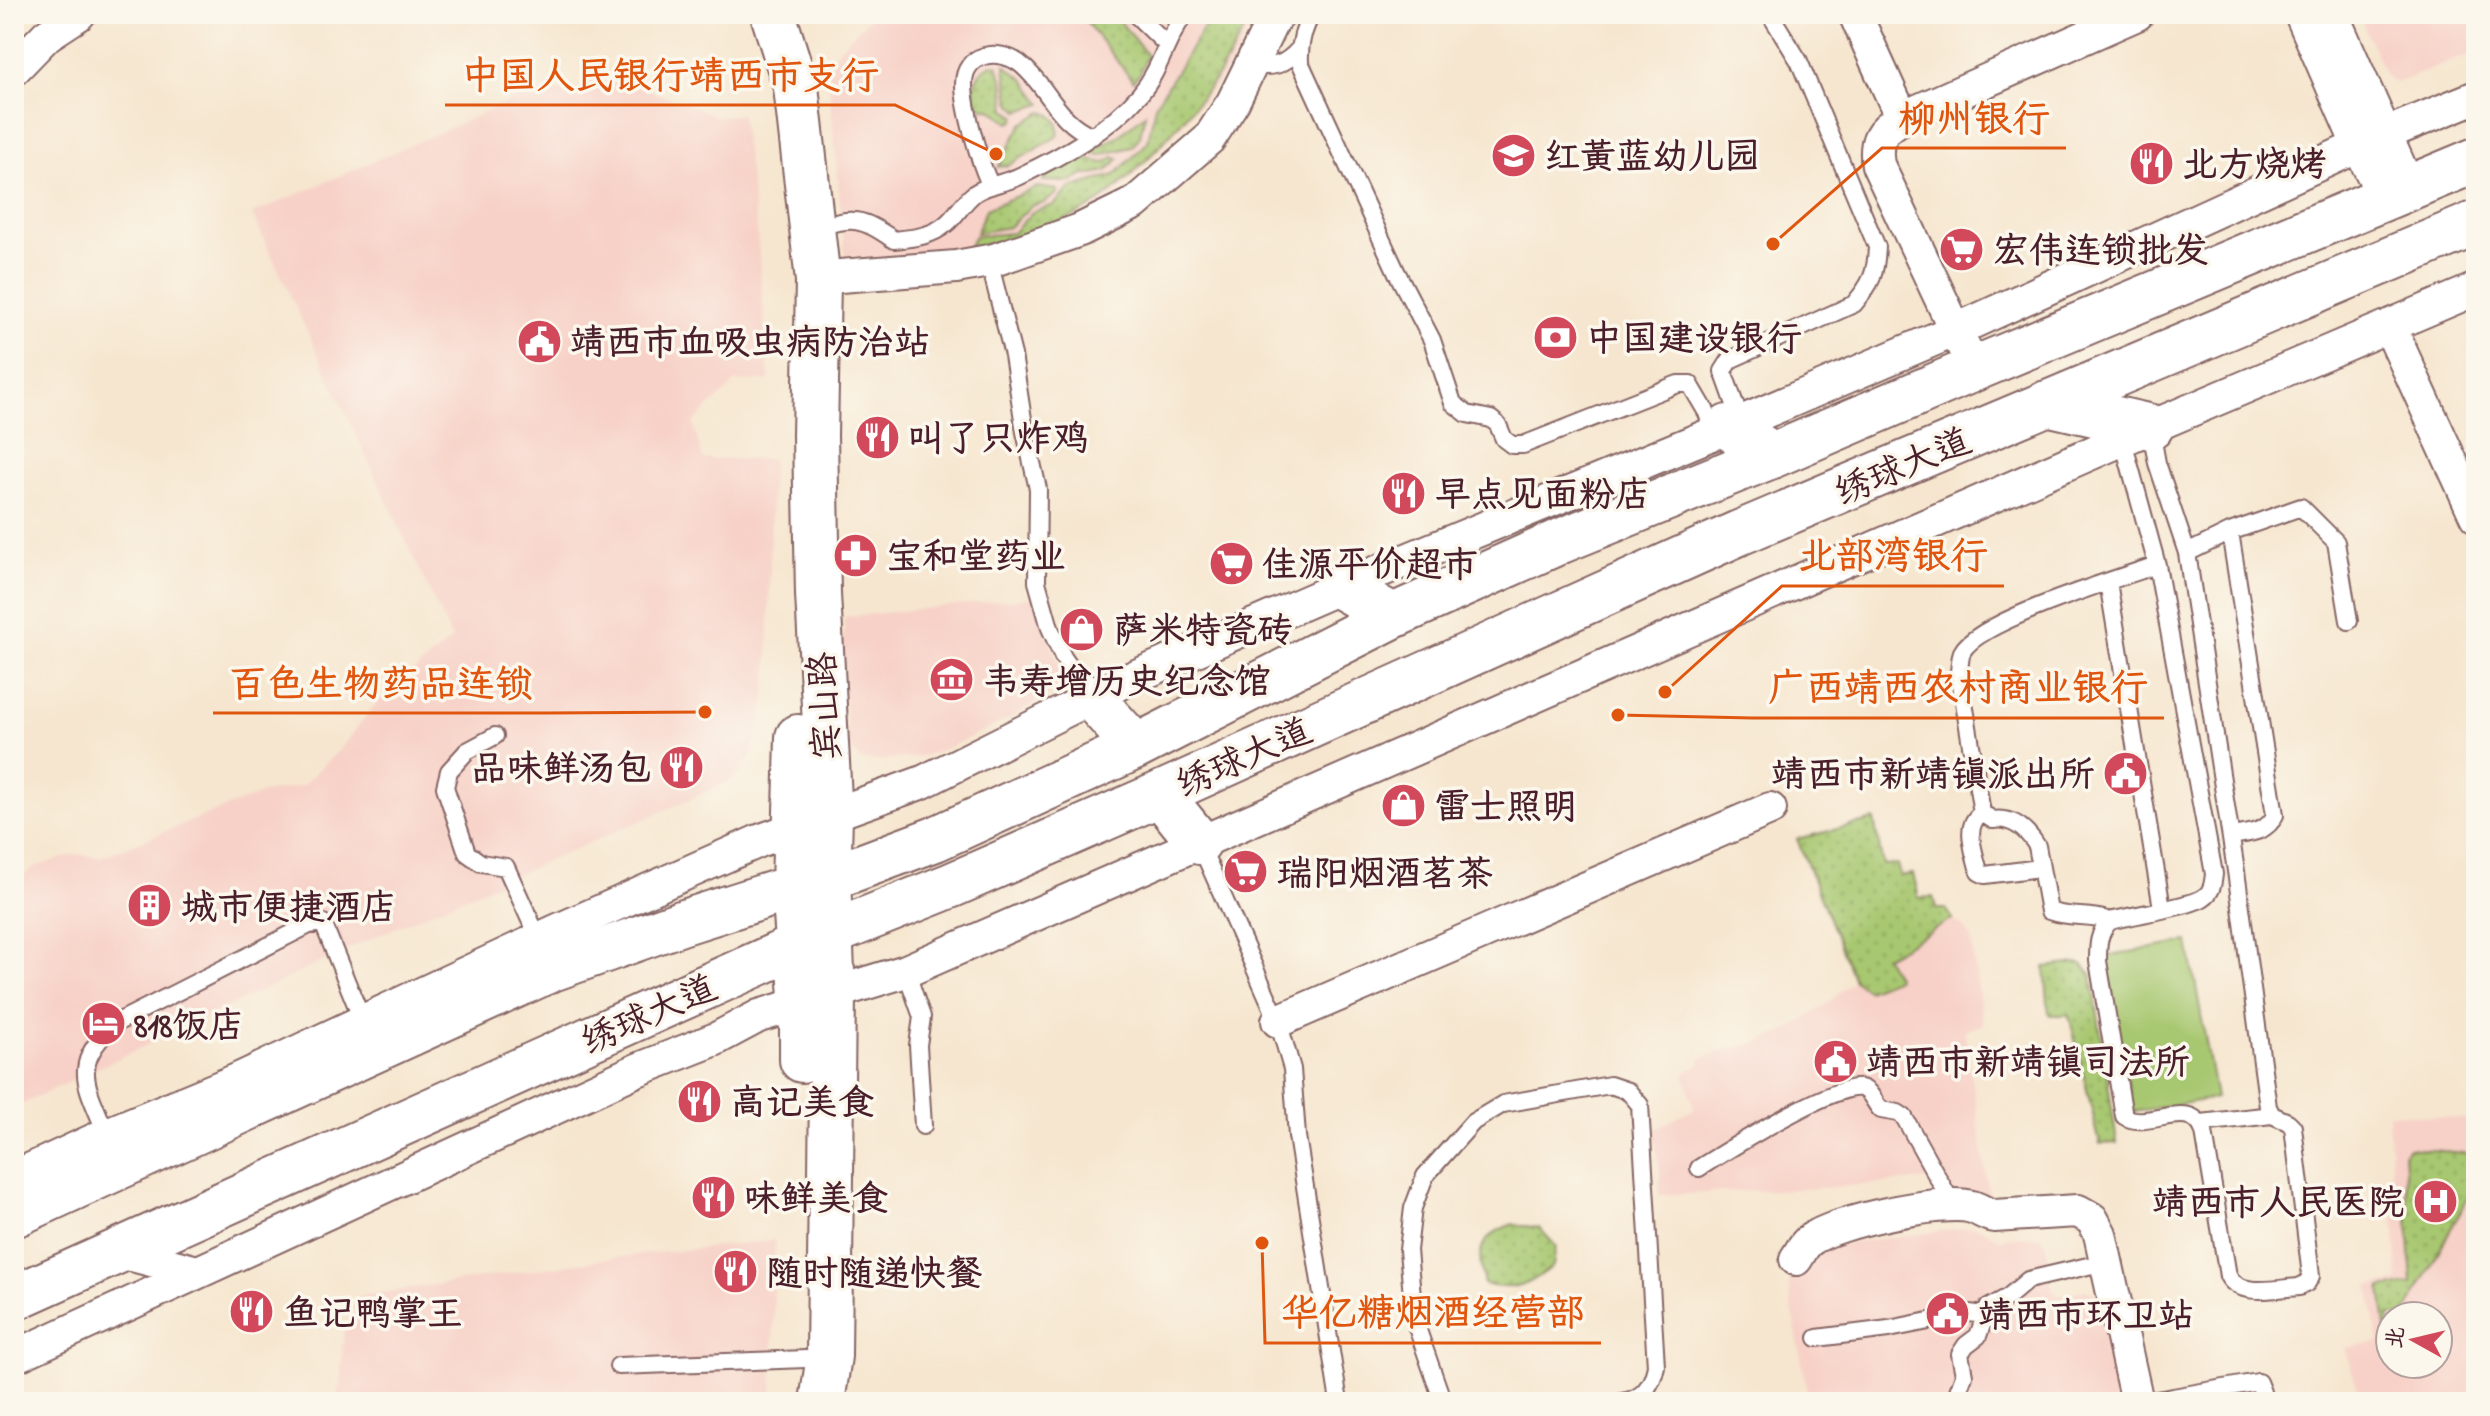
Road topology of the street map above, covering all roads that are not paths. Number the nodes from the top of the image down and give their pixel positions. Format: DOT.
graph roads {
  1 [pos="79,14"];
  2 [pos="750,14"];
  3 [pos="773,14"];
  4 [pos="1135,14"];
  5 [pos="1185,14"];
  6 [pos="1279,14"];
  7 [pos="1312,14"];
  8 [pos="1770,14"];
  9 [pos="1855,14"];
  10 [pos="2137,14"];
  11 [pos="2301,14"];
  12 [pos="2332,14"];
  13 [pos="2094,22"];
  14 [pos="1167,45"];
  15 [pos="1299,49"];
  16 [pos="1251,65"];
  17 [pos="14,69"];
  18 [pos="2476,97"];
  19 [pos="1902,118"];
  20 [pos="1093,136"];
  21 [pos="2372,141"];
  22 [pos="2476,160"];
  23 [pos="991,186"];
  24 [pos="2397,194"];
  25 [pos="2476,223"];
  26 [pos="813,229"];
  27 [pos="989,261"];
  28 [pos="818,281"];
  29 [pos="2476,289"];
  30 [pos="2390,328"];
  31 [pos="1956,330"];
  32 [pos="1974,369"];
  33 [pos="2047,403"];
  34 [pos="1728,427"];
  35 [pos="2137,434"];
  36 [pos="1774,455"];
  37 [pos="2476,516"];
  38 [pos="2230,532"];
  39 [pos="2187,553"];
  40 [pos="2157,565"];
  41 [pos="2108,582"];
  42 [pos="1341,587"];
  43 [pos="1393,616"];
  44 [pos="2349,621"];
  45 [pos="1091,697"];
  46 [pos="495,736"];
  47 [pos="1136,747"];
  48 [pos="1160,794"];
  49 [pos="1770,809"];
  50 [pos="1982,813"];
  51 [pos="813,823"];
  52 [pos="2231,836"];
  53 [pos="1199,842"];
  54 [pos="2040,868"];
  55 [pos="2236,871"];
  56 [pos="2214,874"];
  57 [pos="811,883"];
  58 [pos="2162,908"];
  59 [pos="2110,921"];
  60 [pos="814,942"];
  61 [pos="545,955"];
  62 [pos="906,971"];
  63 [pos="817,999"];
  64 [pos="1278,1021"];
  65 [pos="369,1036"];
  66 [pos="2272,1115"];
  67 [pos="2201,1123"];
  68 [pos="923,1126"];
  69 [pos="103,1162"];
  70 [pos="1699,1168"];
  71 [pos="18,1175"];
  72 [pos="1953,1205"];
  73 [pos="14,1215"];
  74 [pos="117,1251"];
  75 [pos="1796,1259"];
  76 [pos="2105,1262"];
  77 [pos="197,1272"];
  78 [pos="14,1298"];
  79 [pos="1985,1315"];
  80 [pos="1817,1338"];
  81 [pos="14,1357"];
  82 [pos="806,1359"];
  83 [pos="618,1366"];
  84 [pos="801,1402"];
  85 [pos="822,1402"];
  86 [pos="1339,1402"];
  87 [pos="1443,1402"];
  88 [pos="1622,1402"];
  89 [pos="1954,1402"];
  90 [pos="2137,1402"];
  91 [pos="2145,1402"];
  92 [pos="2261,1402"];
  1 -- 17 [label="street"];
  2 -- 51 [label="main road, 宾山路"];
  3 -- 26 [label="main road, 宾山路"];
  4 -- 14 [label="lane"];
  5 -- 14 [label="lane"];
  6 -- 16 [label="street"];
  7 -- 15 [label="lane"];
  8 -- 34 [label="lane"];
  9 -- 19 [label="street"];
  10 -- 13 [label="street"];
  11 -- 21 [label="street"];
  12 -- 21 [label="street"];
  13 -- 19 [label="street"];
  14 -- 20 [label="lane"];
  15 -- 16 [label="lane"];
  15 -- 34 [label="lane"];
  16 -- 27 [label="street"];
  18 -- 21 [label="street"];
  19 -- 31 [label="street"];
  20 -- 23 [label="lane"];
  20 -- 23 [label="lane"];
  21 -- 24 [label="street"];
  21 -- 31 [label="street"];
  22 -- 24 [label="main road, 绣球大道"];
  23 -- 26 [label="lane"];
  24 -- 32 [label="main road, 绣球大道"];
  25 -- 33 [label="main road, 绣球大道"];
  26 -- 28 [label="main road, 宾山路"];
  27 -- 28 [label="street"];
  27 -- 45 [label="lane"];
  28 -- 51 [label="main road, 宾山路"];
  29 -- 30 [label="street"];
  30 -- 35 [label="street"];
  30 -- 37 [label="street"];
  31 -- 32 [label="street"];
  31 -- 34 [label="street"];
  32 -- 36 [label="main road, 绣球大道"];
  33 -- 35 [label="main road"];
  33 -- 48 [label="main road, 绣球大道"];
  34 -- 36 [label="main road"];
  34 -- 42 [label="street"];
  35 -- 39 [label="lane"];
  35 -- 40 [label="lane"];
  35 -- 53 [label="street"];
  36 -- 43 [label="main road, 绣球大道"];
  38 -- 39 [label="lane"];
  38 -- 44 [label="lane"];
  38 -- 52 [label="lane"];
  39 -- 52 [label="lane"];
  40 -- 41 [label="lane"];
  40 -- 56 [label="lane"];
  41 -- 50 [label="lane"];
  41 -- 58 [label="lane"];
  42 -- 43 [label="main road"];
  42 -- 45 [label="street"];
  43 -- 47 [label="main road, 绣球大道"];
  45 -- 47 [label="main road"];
  45 -- 51 [label="street"];
  46 -- 61 [label="lane"];
  47 -- 57 [label="main road, 绣球大道"];
  48 -- 53 [label="main road"];
  48 -- 60 [label="main road, 绣球大道"];
  49 -- 64 [label="street"];
  50 -- 54 [label="lane"];
  50 -- 54 [label="lane"];
  51 -- 57 [label="main road, 宾山路"];
  51 -- 61 [label="street"];
  52 -- 55 [label="lane"];
  53 -- 62 [label="street"];
  53 -- 64 [label="lane"];
  54 -- 59 [label="lane"];
  55 -- 56 [label="lane"];
  55 -- 66 [label="lane"];
  56 -- 58 [label="lane"];
  57 -- 60 [label="main road, 宾山路"];
  57 -- 61 [label="main road, 绣球大道"];
  58 -- 59 [label="lane"];
  59 -- 67 [label="lane"];
  60 -- 63 [label="main road, 宾山路"];
  60 -- 74 [label="main road, 绣球大道"];
  61 -- 65 [label="main road, 绣球大道"];
  62 -- 63 [label="street"];
  62 -- 68 [label="lane"];
  63 -- 77 [label="street"];
  63 -- 82 [label="main road, 宾山路"];
  63 -- 85 [label="main road, 宾山路"];
  64 -- 86 [label="lane"];
  65 -- 69 [label="main road, 绣球大道"];
  65 -- 69 [label="lane"];
  66 -- 67 [label="lane"];
  66 -- 67 [label="lane"];
  69 -- 71 [label="street"];
  69 -- 71 [label="street"];
  69 -- 73 [label="main road, 绣球大道"];
  70 -- 72 [label="lane"];
  72 -- 75 [label="street"];
  72 -- 76 [label="street"];
  74 -- 77 [label="street"];
  74 -- 78 [label="main road, 绣球大道"];
  76 -- 79 [label="lane"];
  76 -- 90 [label="street"];
  77 -- 81 [label="street"];
  79 -- 80 [label="lane"];
  79 -- 89 [label="lane"];
  82 -- 83 [label="lane"];
  82 -- 84 [label="main road, 宾山路"];
  87 -- 88 [label="lane"];
  91 -- 92 [label="lane"];
}
